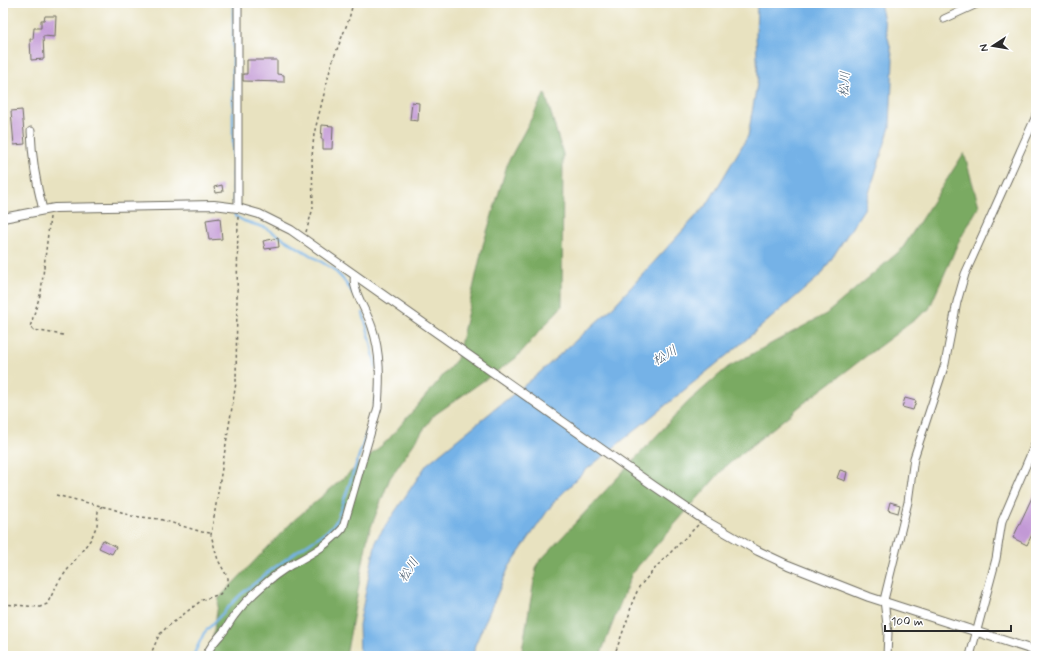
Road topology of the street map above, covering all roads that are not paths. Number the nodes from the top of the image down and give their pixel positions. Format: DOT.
graph roads {
  1 [pos="238,3"];
  2 [pos="979,3"];
  3 [pos="944,19"];
  4 [pos="1036,116"];
  5 [pos="31,131"];
  6 [pos="238,208"];
  7 [pos="47,210"];
  8 [pos="3,218"];
  9 [pos="355,275"];
  10 [pos="1036,442"];
  11 [pos="1034,452"];
  12 [pos="884,602"];
  13 [pos="977,632"];
  14 [pos="1036,651"];
  15 [pos="206,656"];
  16 [pos="887,656"];
  17 [pos="970,656"];
  1 -- 6 [label="street"];
  2 -- 3 [label="street"];
  4 -- 12 [label="street"];
  5 -- 7 [label="street"];
  6 -- 7 [label="street"];
  6 -- 9 [label="street"];
  7 -- 8 [label="street"];
  9 -- 12 [label="street"];
  9 -- 15 [label="street"];
  10 -- 11 [label="street"];
  11 -- 13 [label="street"];
  12 -- 13 [label="street"];
  12 -- 16 [label="street"];
  13 -- 14 [label="street"];
  13 -- 17 [label="street"];
}
